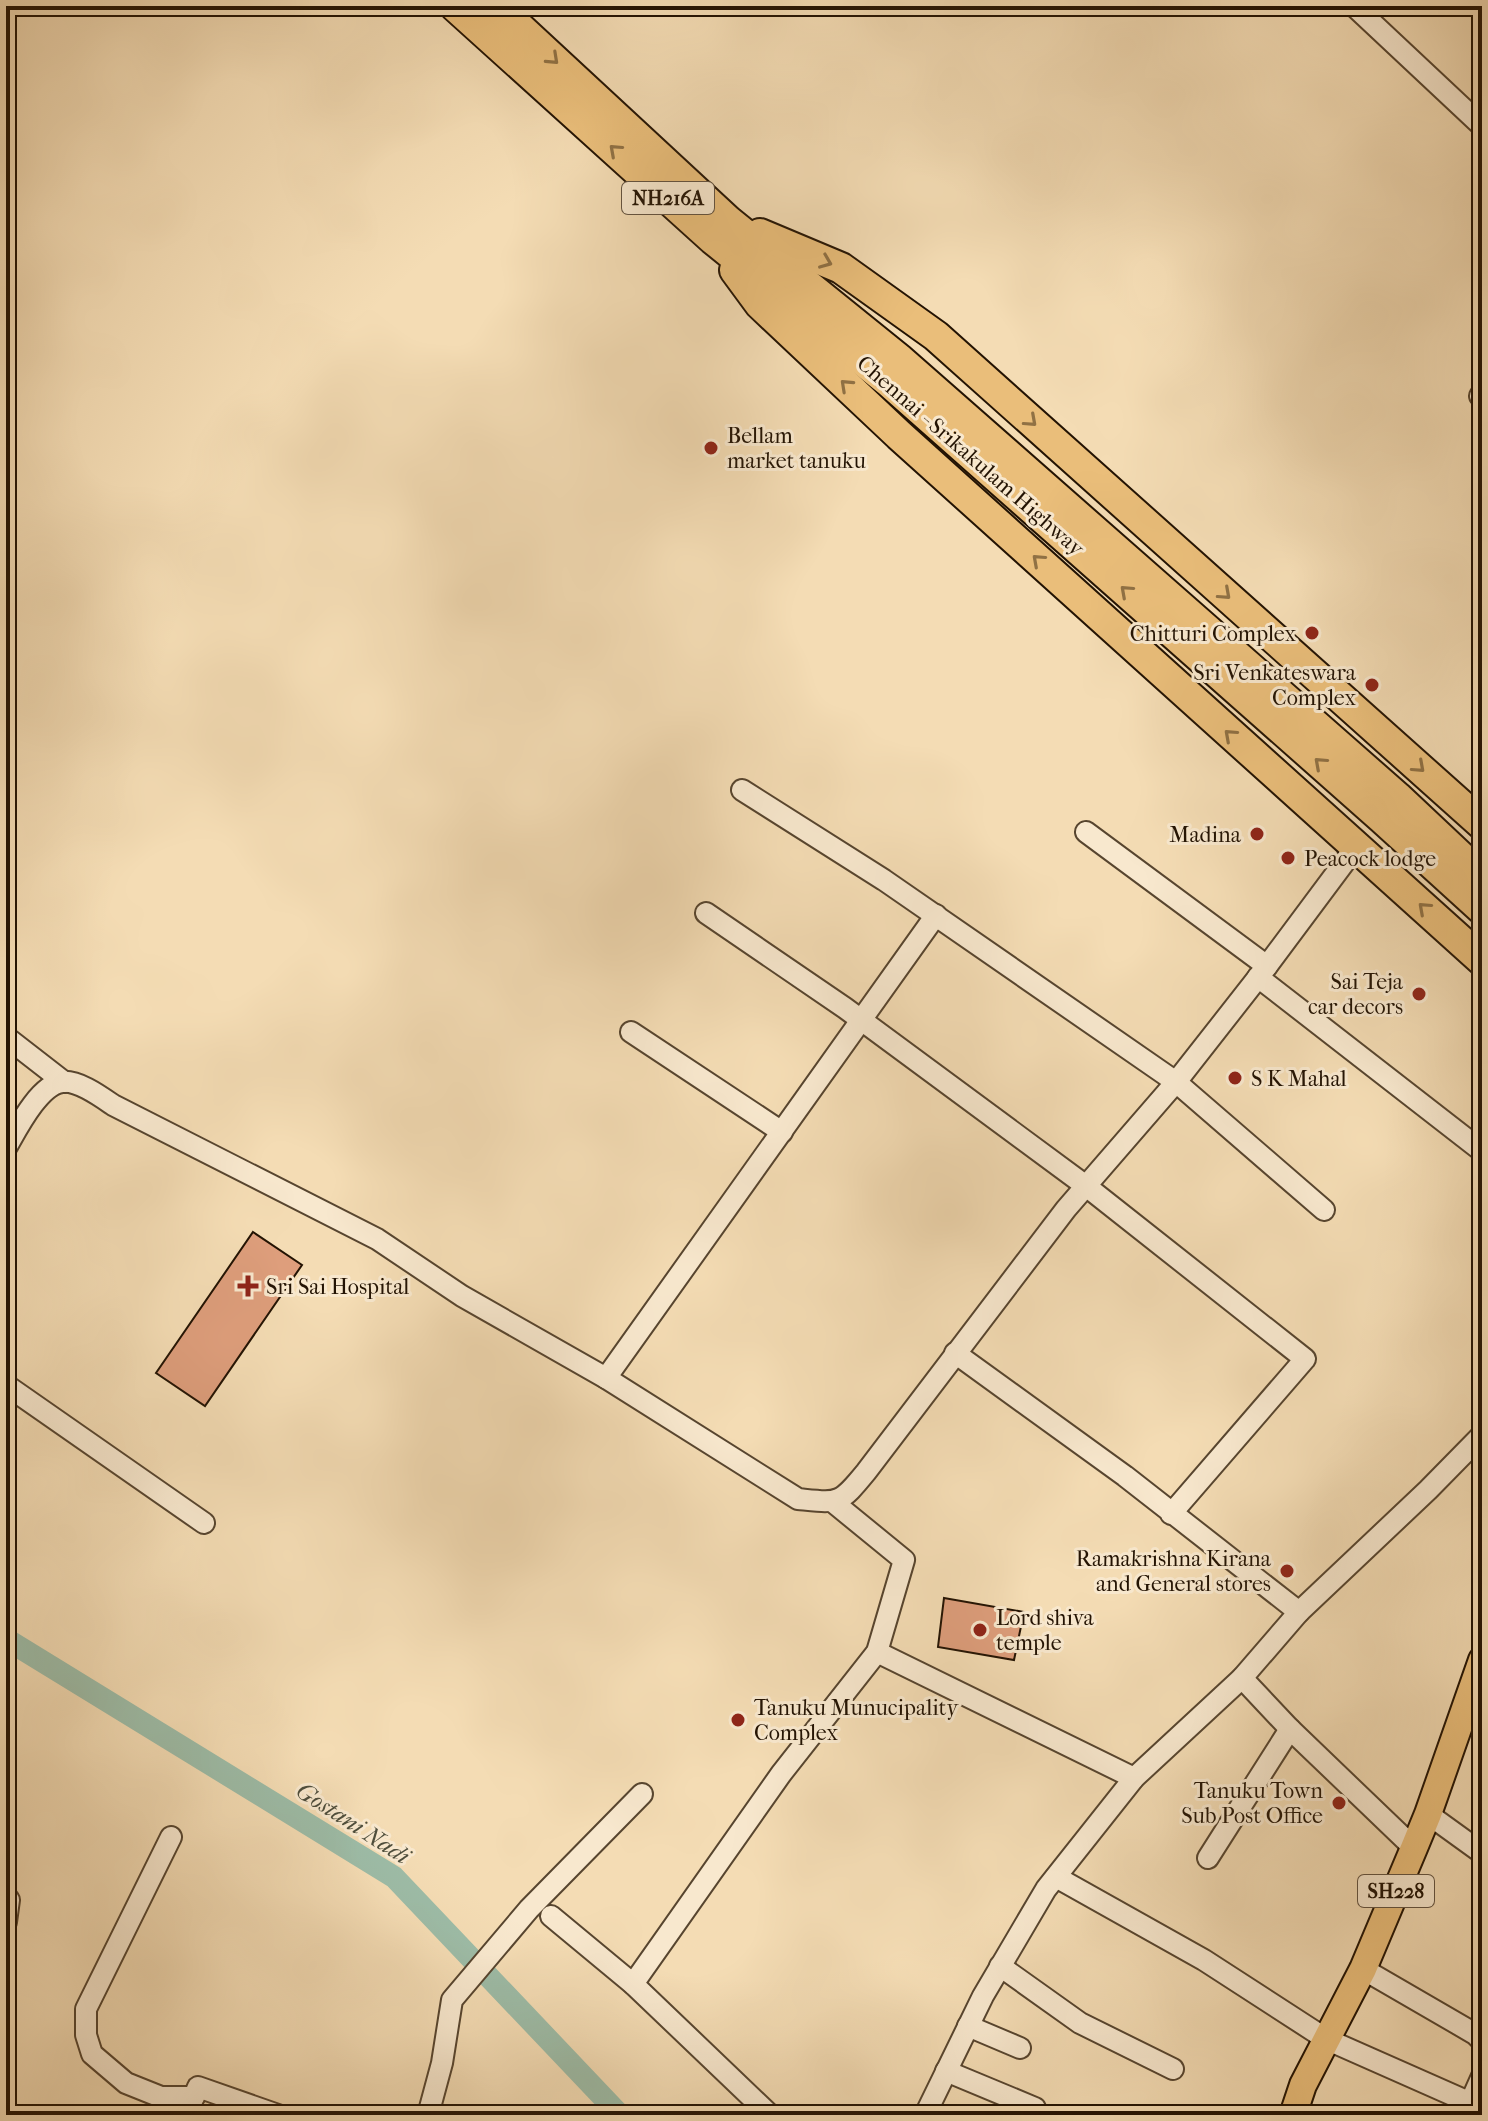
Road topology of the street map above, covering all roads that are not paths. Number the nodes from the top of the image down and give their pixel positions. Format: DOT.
graph roads {
  1 [pos="455,6"];
  2 [pos="496,6"];
  3 [pos="1354,6"];
  4 [pos="1482,126"];
  5 [pos="721,230"];
  6 [pos="742,790"];
  7 [pos="1482,824"];
  8 [pos="1086,832"];
  9 [pos="1355,848"];
  10 [pos="1482,877"];
  11 [pos="1482,909"];
  12 [pos="706,913"];
  13 [pos="936,915"];
  14 [pos="1482,960"];
  15 [pos="1262,971"];
  16 [pos="862,1021"];
  17 [pos="631,1032"];
  18 [pos="6,1037"];
  19 [pos="64,1082"];
  20 [pos="1176,1082"];
  21 [pos="782,1132"];
  22 [pos="6,1148"];
  23 [pos="1482,1151"];
  24 [pos="1086,1186"];
  25 [pos="1324,1210"];
  26 [pos="955,1353"];
  27 [pos="606,1378"];
  28 [pos="6,1385"];
  29 [pos="1482,1435"];
  30 [pos="833,1502"];
  31 [pos="1171,1514"];
  32 [pos="204,1523"];
  33 [pos="1299,1612"];
  34 [pos="877,1652"];
  35 [pos="1482,1660"];
  36 [pos="1242,1678"];
  37 [pos="1290,1729"];
  38 [pos="1134,1778"];
  39 [pos="642,1794"];
  40 [pos="1428,1814"];
  41 [pos="171,1837"];
  42 [pos="1414,1848"];
  43 [pos="1482,1853"];
  44 [pos="1208,1858"];
  45 [pos="1056,1877"];
  46 [pos="6,1896"];
  47 [pos="551,1916"];
  48 [pos="6,1922"];
  49 [pos="1000,1966"];
  50 [pos="1363,1969"];
  51 [pos="633,1984"];
  52 [pos="968,2026"];
  53 [pos="1326,2039"];
  54 [pos="1482,2041"];
  55 [pos="1020,2048"];
  56 [pos="1173,2069"];
  57 [pos="946,2071"];
  58 [pos="1482,2076"];
  59 [pos="190,2106"];
  60 [pos="1476,2106"];
  61 [pos="1035,2108"];
  62 [pos="278,2115"];
  63 [pos="428,2115"];
  64 [pos="770,2115"];
  65 [pos="925,2115"];
  66 [pos="1293,2115"];
  5 -- 1 [label="highway, Chennai - Srikakulam Highway / NH216A, one-way"];
  2 -- 5 [label="highway, NH216A, one-way"];
  3 -- 4 [label="street"];
  5 -- 7 [label="highway, one-way"];
  9 -- 5 [label="highway, one-way"];
  5 -- 10 [label="highway, NH216A"];
  11 -- 5 [label="highway, Chennai - Srikakulam Highway / NH216A, one-way"];
  6 -- 13 [label="street"];
  8 -- 15 [label="street"];
  14 -- 9 [label="highway, one-way"];
  9 -- 15 [label="street"];
  12 -- 16 [label="street"];
  13 -- 16 [label="street"];
  13 -- 20 [label="street"];
  15 -- 20 [label="street"];
  15 -- 23 [label="street"];
  16 -- 21 [label="street"];
  16 -- 24 [label="street"];
  17 -- 21 [label="street"];
  18 -- 19 [label="street"];
  19 -- 22 [label="street"];
  19 -- 27 [label="street"];
  20 -- 24 [label="street"];
  20 -- 25 [label="street"];
  21 -- 27 [label="street"];
  24 -- 26 [label="street"];
  24 -- 31 [label="street"];
  26 -- 30 [label="street"];
  26 -- 31 [label="street"];
  27 -- 30 [label="street"];
  28 -- 32 [label="street"];
  29 -- 33 [label="street"];
  30 -- 34 [label="street"];
  31 -- 33 [label="street"];
  33 -- 36 [label="street"];
  34 -- 38 [label="street"];
  34 -- 51 [label="street"];
  35 -- 40 [label="main road, SH228"];
  36 -- 37 [label="street"];
  36 -- 38 [label="street"];
  37 -- 42 [label="street"];
  37 -- 44 [label="street"];
  38 -- 45 [label="street"];
  39 -- 63 [label="street"];
  40 -- 42 [label="main road, SH228"];
  40 -- 43 [label="street"];
  41 -- 59 [label="street"];
  42 -- 50 [label="main road, SH228"];
  45 -- 49 [label="street"];
  45 -- 53 [label="street"];
  46 -- 48 [label="street"];
  47 -- 51 [label="street"];
  49 -- 52 [label="street"];
  49 -- 56 [label="street"];
  50 -- 53 [label="main road, SH228"];
  50 -- 54 [label="street"];
  51 -- 64 [label="street"];
  52 -- 55 [label="street"];
  52 -- 57 [label="street"];
  53 -- 60 [label="street"];
  53 -- 66 [label="main road, SH228"];
  57 -- 61 [label="street"];
  57 -- 65 [label="street"];
  58 -- 60 [label="street"];
  59 -- 62 [label="street"];
}
